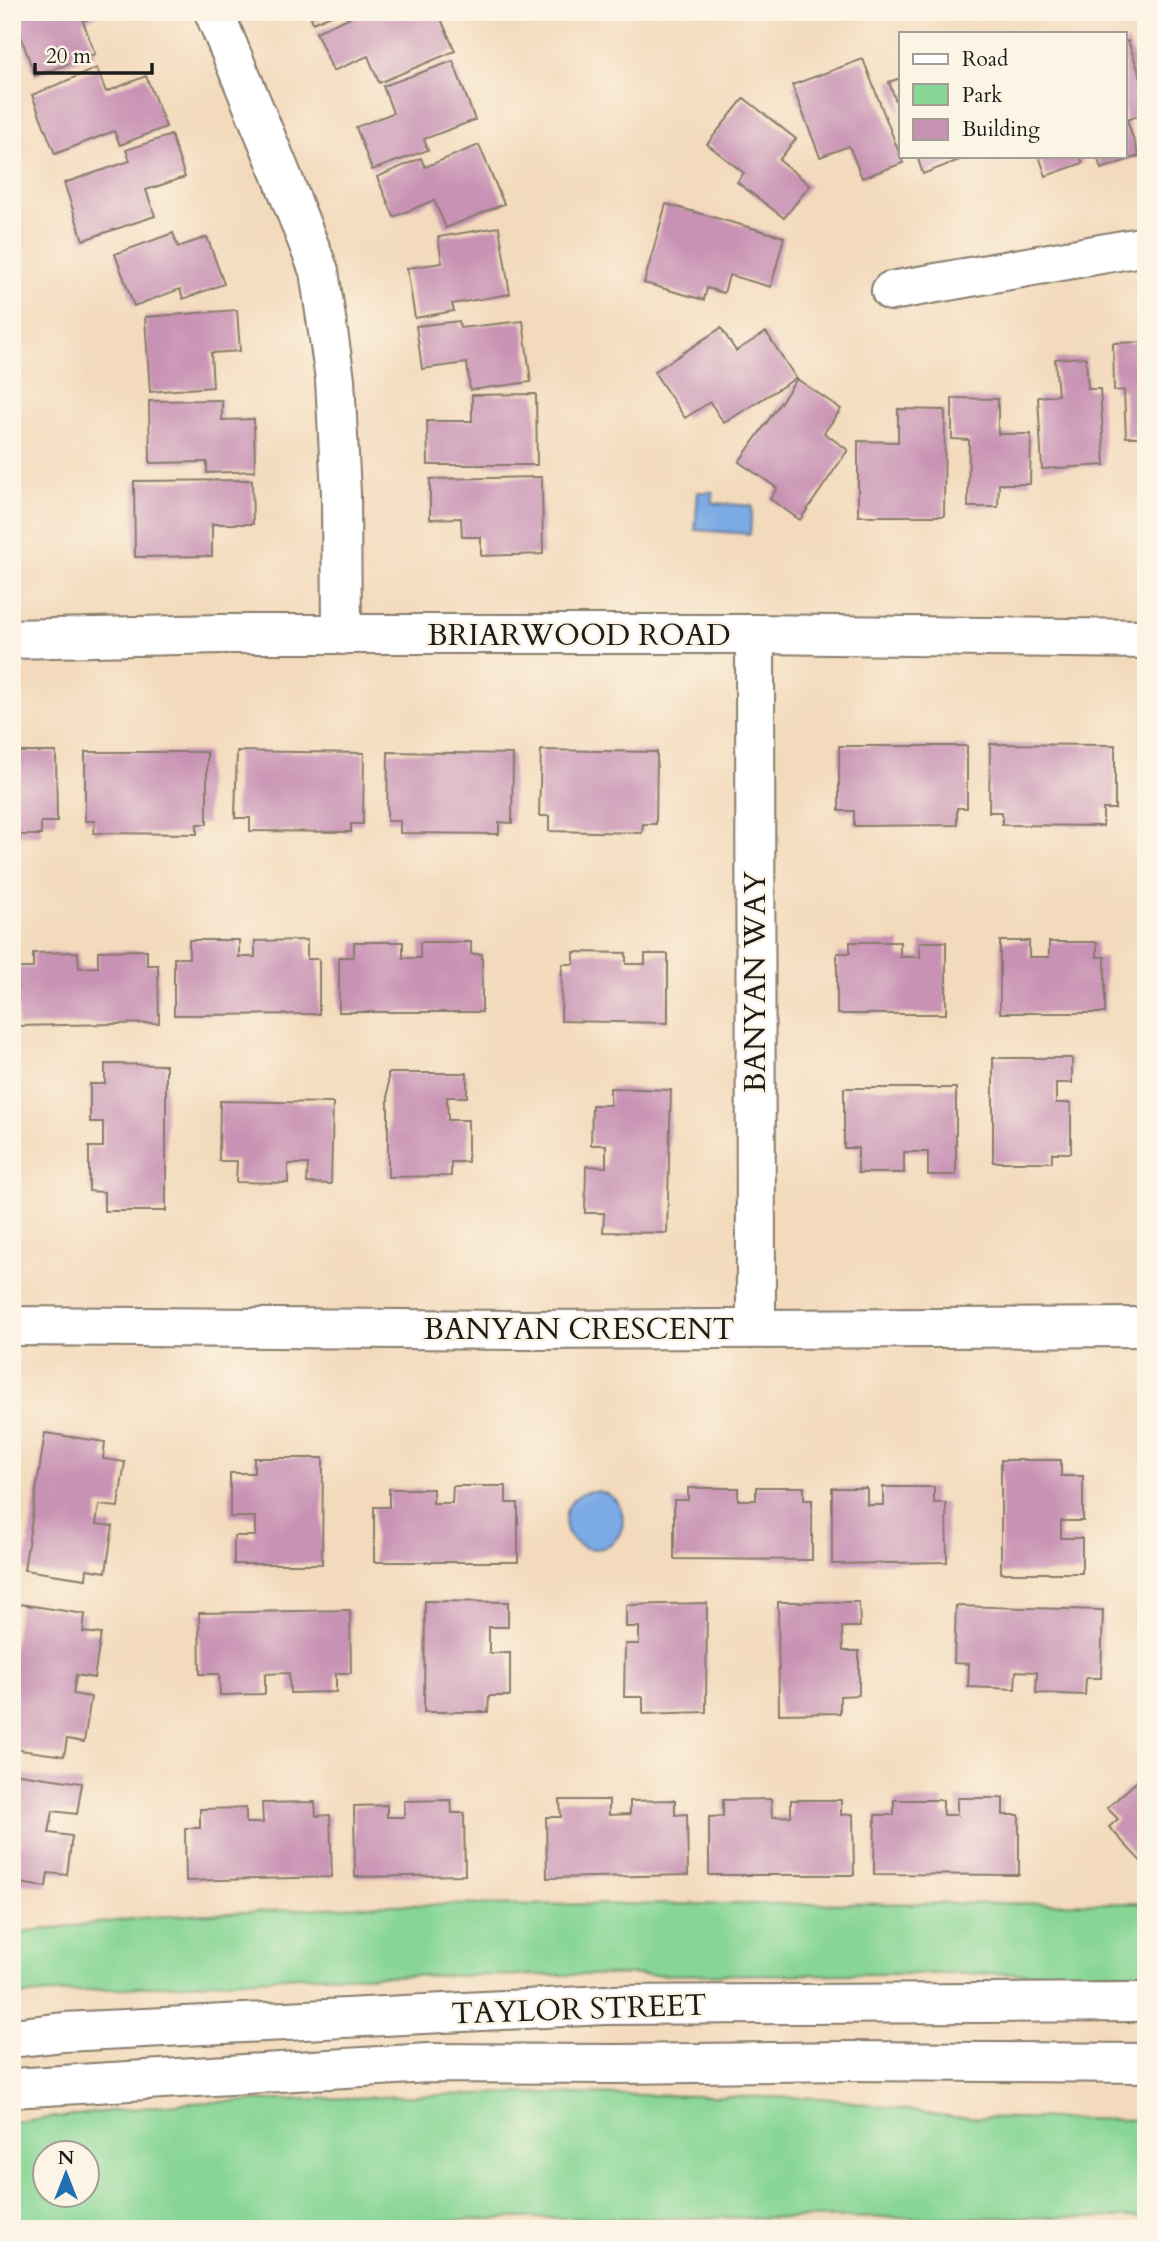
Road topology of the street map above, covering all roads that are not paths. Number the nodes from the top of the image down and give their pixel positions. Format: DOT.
graph roads {
  1 [pos="214,12"];
  2 [pos="1146,246"];
  3 [pos="891,291"];
  4 [pos="755,634"];
  5 [pos="342,635"];
  6 [pos="12,639"];
  7 [pos="1146,639"];
  8 [pos="12,1326"];
  9 [pos="1146,1327"];
  10 [pos="756,1329"];
  11 [pos="1146,2001"];
  12 [pos="12,2038"];
  13 [pos="1135,2065"];
  14 [pos="12,2088"];
  1 -- 5 [label="street"];
  2 -- 3 [label="street"];
  4 -- 5 [label="street, BRIARWOOD ROAD"];
  4 -- 7 [label="street, BRIARWOOD ROAD"];
  4 -- 10 [label="street, BANYAN WAY"];
  5 -- 6 [label="street, BRIARWOOD ROAD"];
  8 -- 10 [label="street, BANYAN CRESCENT"];
  9 -- 10 [label="street, BANYAN CRESCENT"];
  11 -- 12 [label="street, TAYLOR STREET"];
  13 -- 14 [label="street, TAYLOR STREET"];
}
